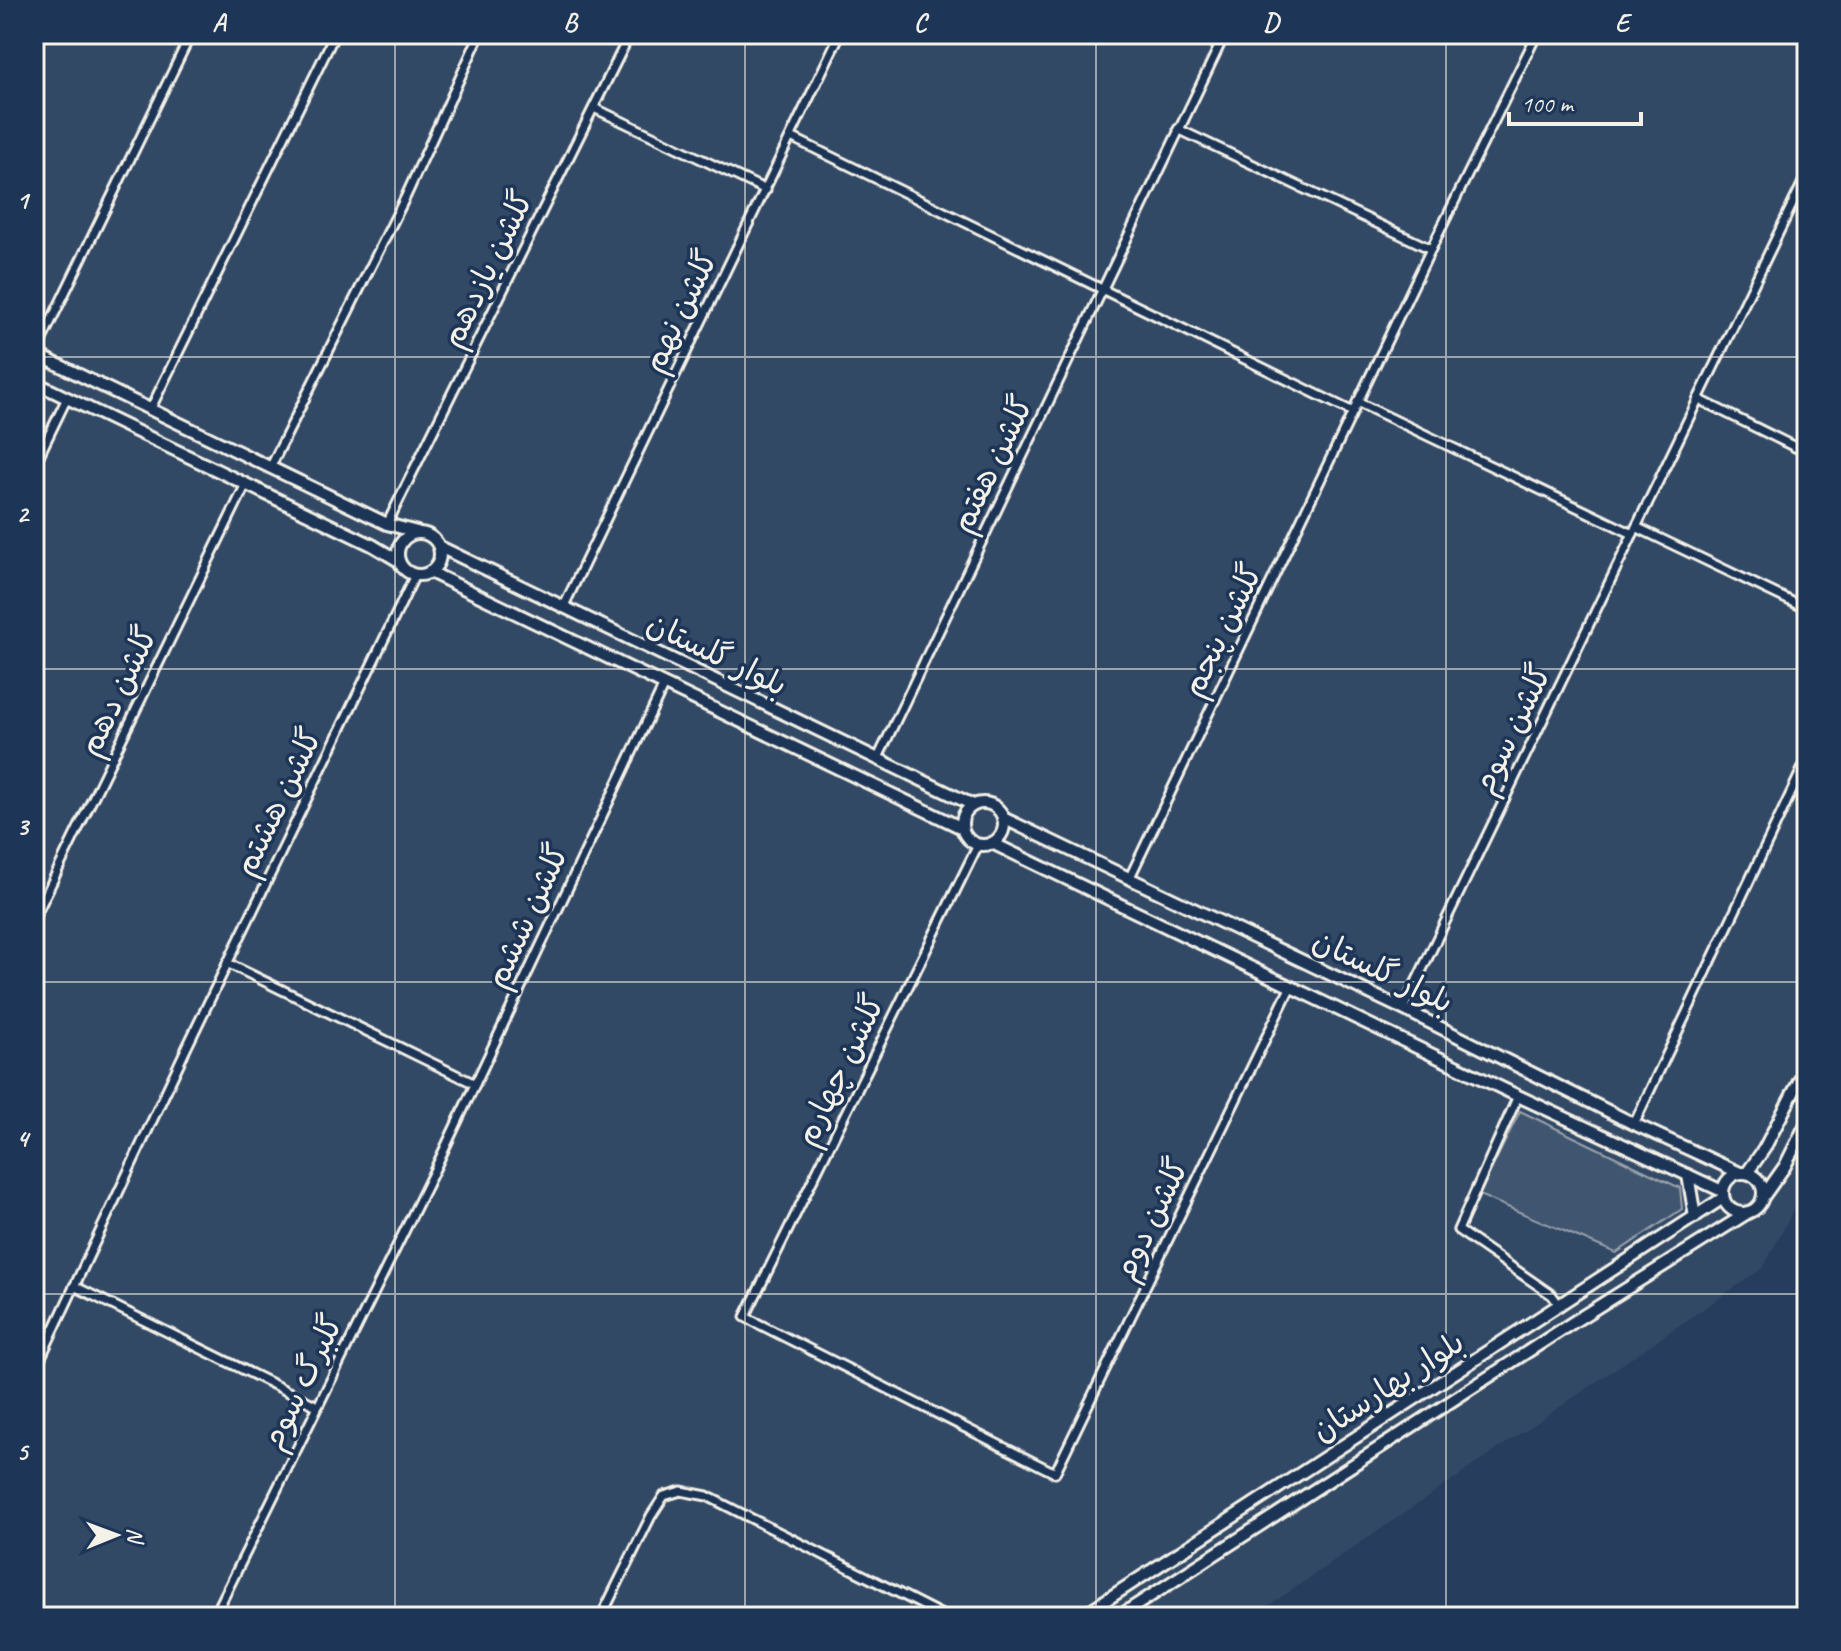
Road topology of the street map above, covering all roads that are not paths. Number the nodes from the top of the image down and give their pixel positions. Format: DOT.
graph roads {
  1 [pos="191,34"];
  2 [pos="335,34"];
  3 [pos="480,34"];
  4 [pos="630,34"];
  5 [pos="840,34"];
  6 [pos="1225,34"];
  7 [pos="1537,34"];
  8 [pos="594,108"];
  9 [pos="1178,129"];
  10 [pos="791,137"];
  11 [pos="1807,174"];
  12 [pos="766,190"];
  13 [pos="1431,249"];
  14 [pos="1101,290"];
  15 [pos="34,354"];
  16 [pos="34,382"];
  17 [pos="67,398"];
  18 [pos="1698,399"];
  19 [pos="1357,402"];
  20 [pos="150,410"];
  21 [pos="1353,412"];
  22 [pos="1807,453"];
  23 [pos="34,466"];
  24 [pos="270,468"];
  25 [pos="246,484"];
  26 [pos="387,524"];
  27 [pos="1635,530"];
  28 [pos="417,532"];
  29 [pos="440,547"];
  30 [pos="399,561"];
  31 [pos="430,572"];
  32 [pos="415,575"];
  33 [pos="563,608"];
  34 [pos="1807,609"];
  35 [pos="664,685"];
  36 [pos="1807,759"];
  37 [pos="877,760"];
  38 [pos="973,805"];
  39 [pos="1003,818"];
  40 [pos="962,828"];
  41 [pos="992,843"];
  42 [pos="978,845"];
  43 [pos="1130,877"];
  44 [pos="34,919"];
  45 [pos="227,963"];
  46 [pos="1291,986"];
  47 [pos="1403,1009"];
  48 [pos="1807,1066"];
  49 [pos="475,1084"];
  50 [pos="1518,1096"];
  51 [pos="1807,1122"];
  52 [pos="1634,1124"];
  53 [pos="1685,1148"];
  54 [pos="1674,1167"];
  55 [pos="435,1169"];
  56 [pos="1744,1173"];
  57 [pos="1688,1175"];
  58 [pos="1723,1195"];
  59 [pos="1762,1199"];
  60 [pos="1749,1212"];
  61 [pos="1695,1217"];
  62 [pos="74,1286"];
  63 [pos="1560,1306"];
  64 [pos="34,1372"];
  65 [pos="317,1406"];
  66 [pos="1055,1473"];
  67 [pos="214,1617"];
  68 [pos="601,1617"];
  69 [pos="946,1617"];
  70 [pos="1080,1617"];
  71 [pos="1118,1617"];
  1 -- 15 [label="street"];
  2 -- 20 [label="street"];
  3 -- 24 [label="street"];
  4 -- 8 [label="street, گلشن یازدهم"];
  5 -- 10 [label="street, گلشن نهم"];
  6 -- 9 [label="street, گلشن هفتم"];
  7 -- 13 [label="street, گلشن پنجم"];
  8 -- 12 [label="street"];
  8 -- 26 [label="street, گلشن یازدهم"];
  9 -- 13 [label="street"];
  9 -- 14 [label="street, گلشن هفتم"];
  10 -- 12 [label="street, گلشن نهم"];
  10 -- 14 [label="street"];
  11 -- 18 [label="street, گلشن سوم"];
  12 -- 33 [label="street, گلشن نهم"];
  13 -- 19 [label="street, گلشن پنجم"];
  14 -- 21 [label="street"];
  14 -- 37 [label="street, گلشن هفتم"];
  15 -- 20 [label="street"];
  16 -- 17 [label="street"];
  17 -- 23 [label="street"];
  17 -- 25 [label="street"];
  18 -- 22 [label="street"];
  18 -- 27 [label="street, گلشن سوم"];
  19 -- 21 [label="street, گلشن پنجم"];
  19 -- 27 [label="street"];
  20 -- 24 [label="street"];
  21 -- 43 [label="street, گلشن پنجم"];
  24 -- 26 [label="street"];
  25 -- 30 [label="street"];
  25 -- 44 [label="street, گلشن دهم"];
  26 -- 28 [label="street"];
  27 -- 34 [label="street"];
  27 -- 47 [label="street, گلشن سوم"];
  28 -- 29 [label="street"];
  28 -- 30 [label="street"];
  29 -- 31 [label="street"];
  29 -- 33 [label="street, بلوار گلستان"];
  30 -- 32 [label="street"];
  31 -- 32 [label="street"];
  31 -- 35 [label="street, بلوار گلستان"];
  32 -- 45 [label="street, گلشن هشتم"];
  33 -- 37 [label="street, بلوار گلستان"];
  35 -- 40 [label="street, بلوار گلستان"];
  35 -- 49 [label="street, گلشن ششم"];
  36 -- 52 [label="street"];
  37 -- 38 [label="street, بلوار گلستان"];
  38 -- 39 [label="street"];
  38 -- 40 [label="street"];
  39 -- 41 [label="street"];
  39 -- 43 [label="street, بلوار گلستان"];
  40 -- 42 [label="street"];
  41 -- 42 [label="street"];
  41 -- 46 [label="street, بلوار گلستان"];
  42 -- 66 [label="street, گلشن چهارم"];
  43 -- 47 [label="street, بلوار گلستان"];
  45 -- 49 [label="street"];
  45 -- 62 [label="street, گلشن هشتم"];
  46 -- 50 [label="street, بلوار گلستان"];
  46 -- 66 [label="street, گلشن دوم"];
  47 -- 52 [label="street, بلوار گلستان"];
  48 -- 56 [label="street"];
  49 -- 55 [label="street, گلشن ششم"];
  50 -- 54 [label="street, بلوار گلستان"];
  50 -- 63 [label="street"];
  51 -- 59 [label="street"];
  52 -- 53 [label="street, بلوار گلستان"];
  53 -- 54 [label="street"];
  53 -- 56 [label="street, بلوار گلستان"];
  54 -- 57 [label="street, بلوار گلستان"];
  55 -- 65 [label="street, گلبرگ سوم"];
  56 -- 58 [label="street"];
  56 -- 59 [label="street"];
  57 -- 58 [label="street, بلوار گلستان"];
  57 -- 61 [label="street"];
  58 -- 60 [label="street"];
  58 -- 61 [label="street, بلوار بهارستان"];
  59 -- 60 [label="street"];
  60 -- 71 [label="street, بلوار بهارستان"];
  61 -- 63 [label="street, بلوار بهارستان"];
  62 -- 64 [label="street, گلشن هشتم"];
  62 -- 65 [label="street"];
  63 -- 70 [label="street, بلوار بهارستان"];
  65 -- 67 [label="street, گلبرگ سوم"];
  68 -- 69 [label="street"];
}
